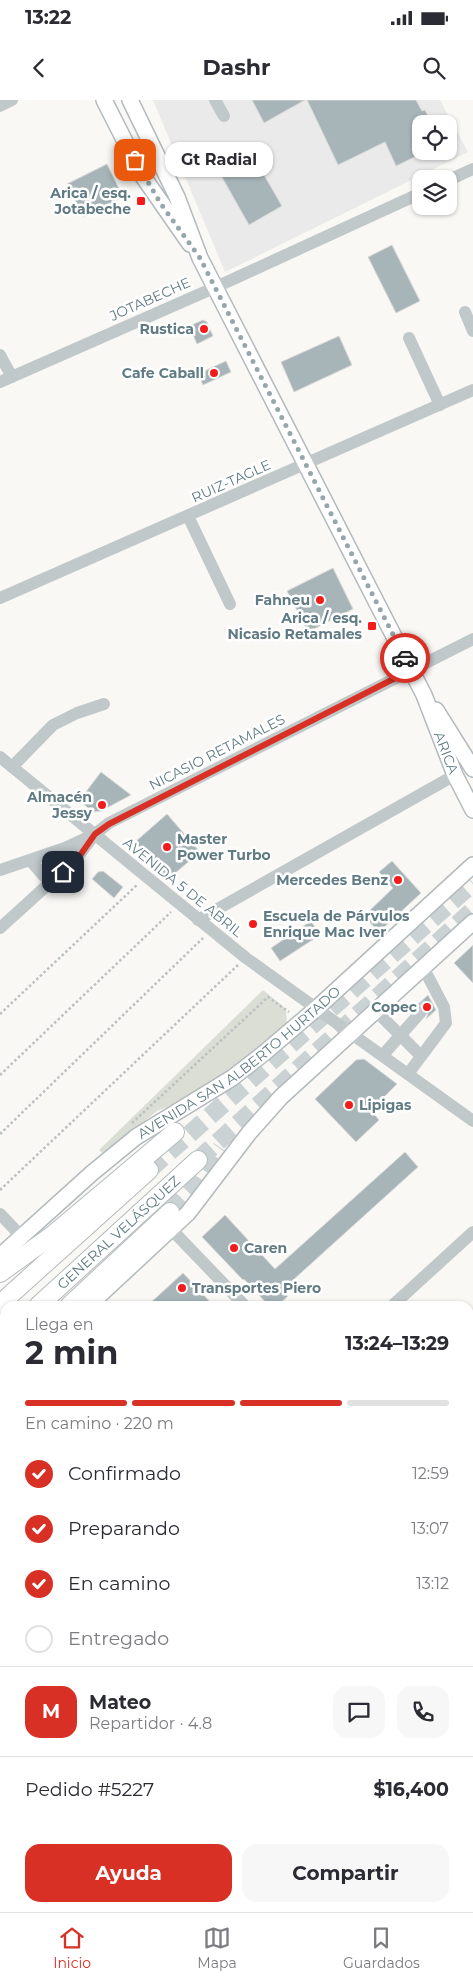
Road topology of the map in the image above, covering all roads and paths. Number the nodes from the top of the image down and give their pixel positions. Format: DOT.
graph roads {
  1 [pos="12,100"];
  2 [pos="104,100"];
  3 [pos="130,100"];
  4 [pos="215,100"];
  5 [pos="0,106"];
  6 [pos="224,116"];
  7 [pos="473,169"];
  8 [pos="457,176"];
  9 [pos="412,197"];
  10 [pos="200,258"];
  11 [pos="216,287"];
  12 [pos="465,312"];
  13 [pos="473,330"];
  14 [pos="409,338"];
  15 [pos="0,355"];
  16 [pos="6,380"];
  17 [pos="473,390"];
  18 [pos="440,405"];
  19 [pos="306,465"];
  20 [pos="188,516"];
  21 [pos="0,597"];
  22 [pos="230,604"];
  23 [pos="473,639"];
  24 [pos="411,670"];
  25 [pos="424,695"];
  26 [pos="104,704"];
  27 [pos="0,757"];
  28 [pos="12,767"];
  29 [pos="473,769"];
  30 [pos="455,775"];
  31 [pos="473,810"];
  32 [pos="95,834"];
  33 [pos="30,860"];
  34 [pos="473,865"];
  35 [pos="0,870"];
  36 [pos="50,883"];
  37 [pos="133,889"];
  38 [pos="165,918"];
  39 [pos="198,920"];
  40 [pos="473,922"];
  41 [pos="0,928"];
  42 [pos="197,945"];
  43 [pos="423,967"];
  44 [pos="232,972"];
  45 [pos="317,1008"];
  46 [pos="375,1010"];
  47 [pos="289,1012"];
  48 [pos="420,1013"];
  49 [pos="0,1014"];
  50 [pos="351,1032"];
  51 [pos="400,1036"];
  52 [pos="383,1055"];
  53 [pos="422,1056"];
  54 [pos="408,1074"];
  55 [pos="0,1075"];
  56 [pos="473,1121"];
  57 [pos="131,1123"];
  58 [pos="175,1132"];
  59 [pos="0,1134"];
  60 [pos="198,1160"];
  61 [pos="149,1170"];
  62 [pos="0,1190"];
  63 [pos="0,1214"];
  64 [pos="171,1221"];
  65 [pos="473,1232"];
  66 [pos="21,1236"];
  67 [pos="0,1256"];
  68 [pos="0,1273"];
  69 [pos="3,1301"];
  70 [pos="43,1301"];
  71 [pos="75,1301"];
  72 [pos="93,1301"];
  73 [pos="241,1301"];
  74 [pos="397,1301"];
  1 -- 5 [label="street"];
  2 -- 10 [label="main road, ARICA"];
  3 -- 10 [label="main road, ARICA"];
  4 -- 6 [label="street"];
  7 -- 8 [label="street"];
  9 -- 11 [label="street, JOTABECHE"];
  10 -- 11 [label="main road, ARICA"];
  11 -- 16 [label="street, JOTABECHE"];
  11 -- 19 [label="main road, ARICA"];
  12 -- 13 [label="street"];
  14 -- 18 [label="street"];
  15 -- 16 [label="street"];
  17 -- 18 [label="street, RUIZ-TAGLE"];
  18 -- 19 [label="street, RUIZ-TAGLE"];
  19 -- 20 [label="street, RUIZ-TAGLE"];
  19 -- 24 [label="main road, ARICA"];
  20 -- 21 [label="street, RUIZ-TAGLE"];
  20 -- 22 [label="street"];
  23 -- 24 [label="street, NICASIO RETAMALES"];
  24 -- 25 [label="main road, ARICA"];
  24 -- 32 [label="street, NICASIO RETAMALES"];
  25 -- 29 [label="main road, ARICA"];
  25 -- 30 [label="main road, ARICA"];
  26 -- 28 [label="street"];
  27 -- 28 [label="street, AVENIDA 5 DE ABRIL"];
  28 -- 32 [label="street, AVENIDA 5 DE ABRIL"];
  30 -- 31 [label="main road, ARICA"];
  30 -- 39 [label="street"];
  32 -- 33 [label="street"];
  32 -- 36 [label="street, NICASIO RETAMALES"];
  32 -- 39 [label="street, AVENIDA 5 DE ABRIL"];
  33 -- 35 [label="street"];
  33 -- 36 [label="street"];
  34 -- 45 [label="main road, AVENIDA SAN ALBERTO HURTADO"];
  36 -- 41 [label="street, NICASIO RETAMALES"];
  37 -- 49 [label="path"];
  38 -- 55 [label="path"];
  39 -- 45 [label="street, AVENIDA 5 DE ABRIL"];
  40 -- 43 [label="main road"];
  42 -- 59 [label="path"];
  43 -- 46 [label="main road"];
  43 -- 53 [label="street"];
  44 -- 62 [label="path"];
  45 -- 50 [label="street, AVENIDA 5 DE ABRIL"];
  45 -- 66 [label="main road, AVENIDA SAN ALBERTO HURTADO"];
  46 -- 50 [label="main road"];
  46 -- 51 [label="street"];
  47 -- 57 [label="path"];
  48 -- 51 [label="street"];
  50 -- 52 [label="street, AVENIDA 5 DE ABRIL"];
  50 -- 64 [label="main road"];
  51 -- 52 [label="street"];
  51 -- 53 [label="street"];
  52 -- 54 [label="street, AVENIDA 5 DE ABRIL"];
  53 -- 54 [label="street"];
  54 -- 56 [label="street, AVENIDA 5 DE ABRIL"];
  58 -- 68 [label="highway"];
  60 -- 70 [label="highway, GENERAL VELÁSQUEZ"];
  61 -- 69 [label="highway, GENERAL VELÁSQUEZ"];
  63 -- 66 [label="street"];
  64 -- 71 [label="highway"];
  64 -- 72 [label="main road"];
  64 -- 73 [label="street"];
  65 -- 74 [label="street"];
  66 -- 67 [label="main road, AVENIDA SAN ALBERTO HURTADO"];
}
